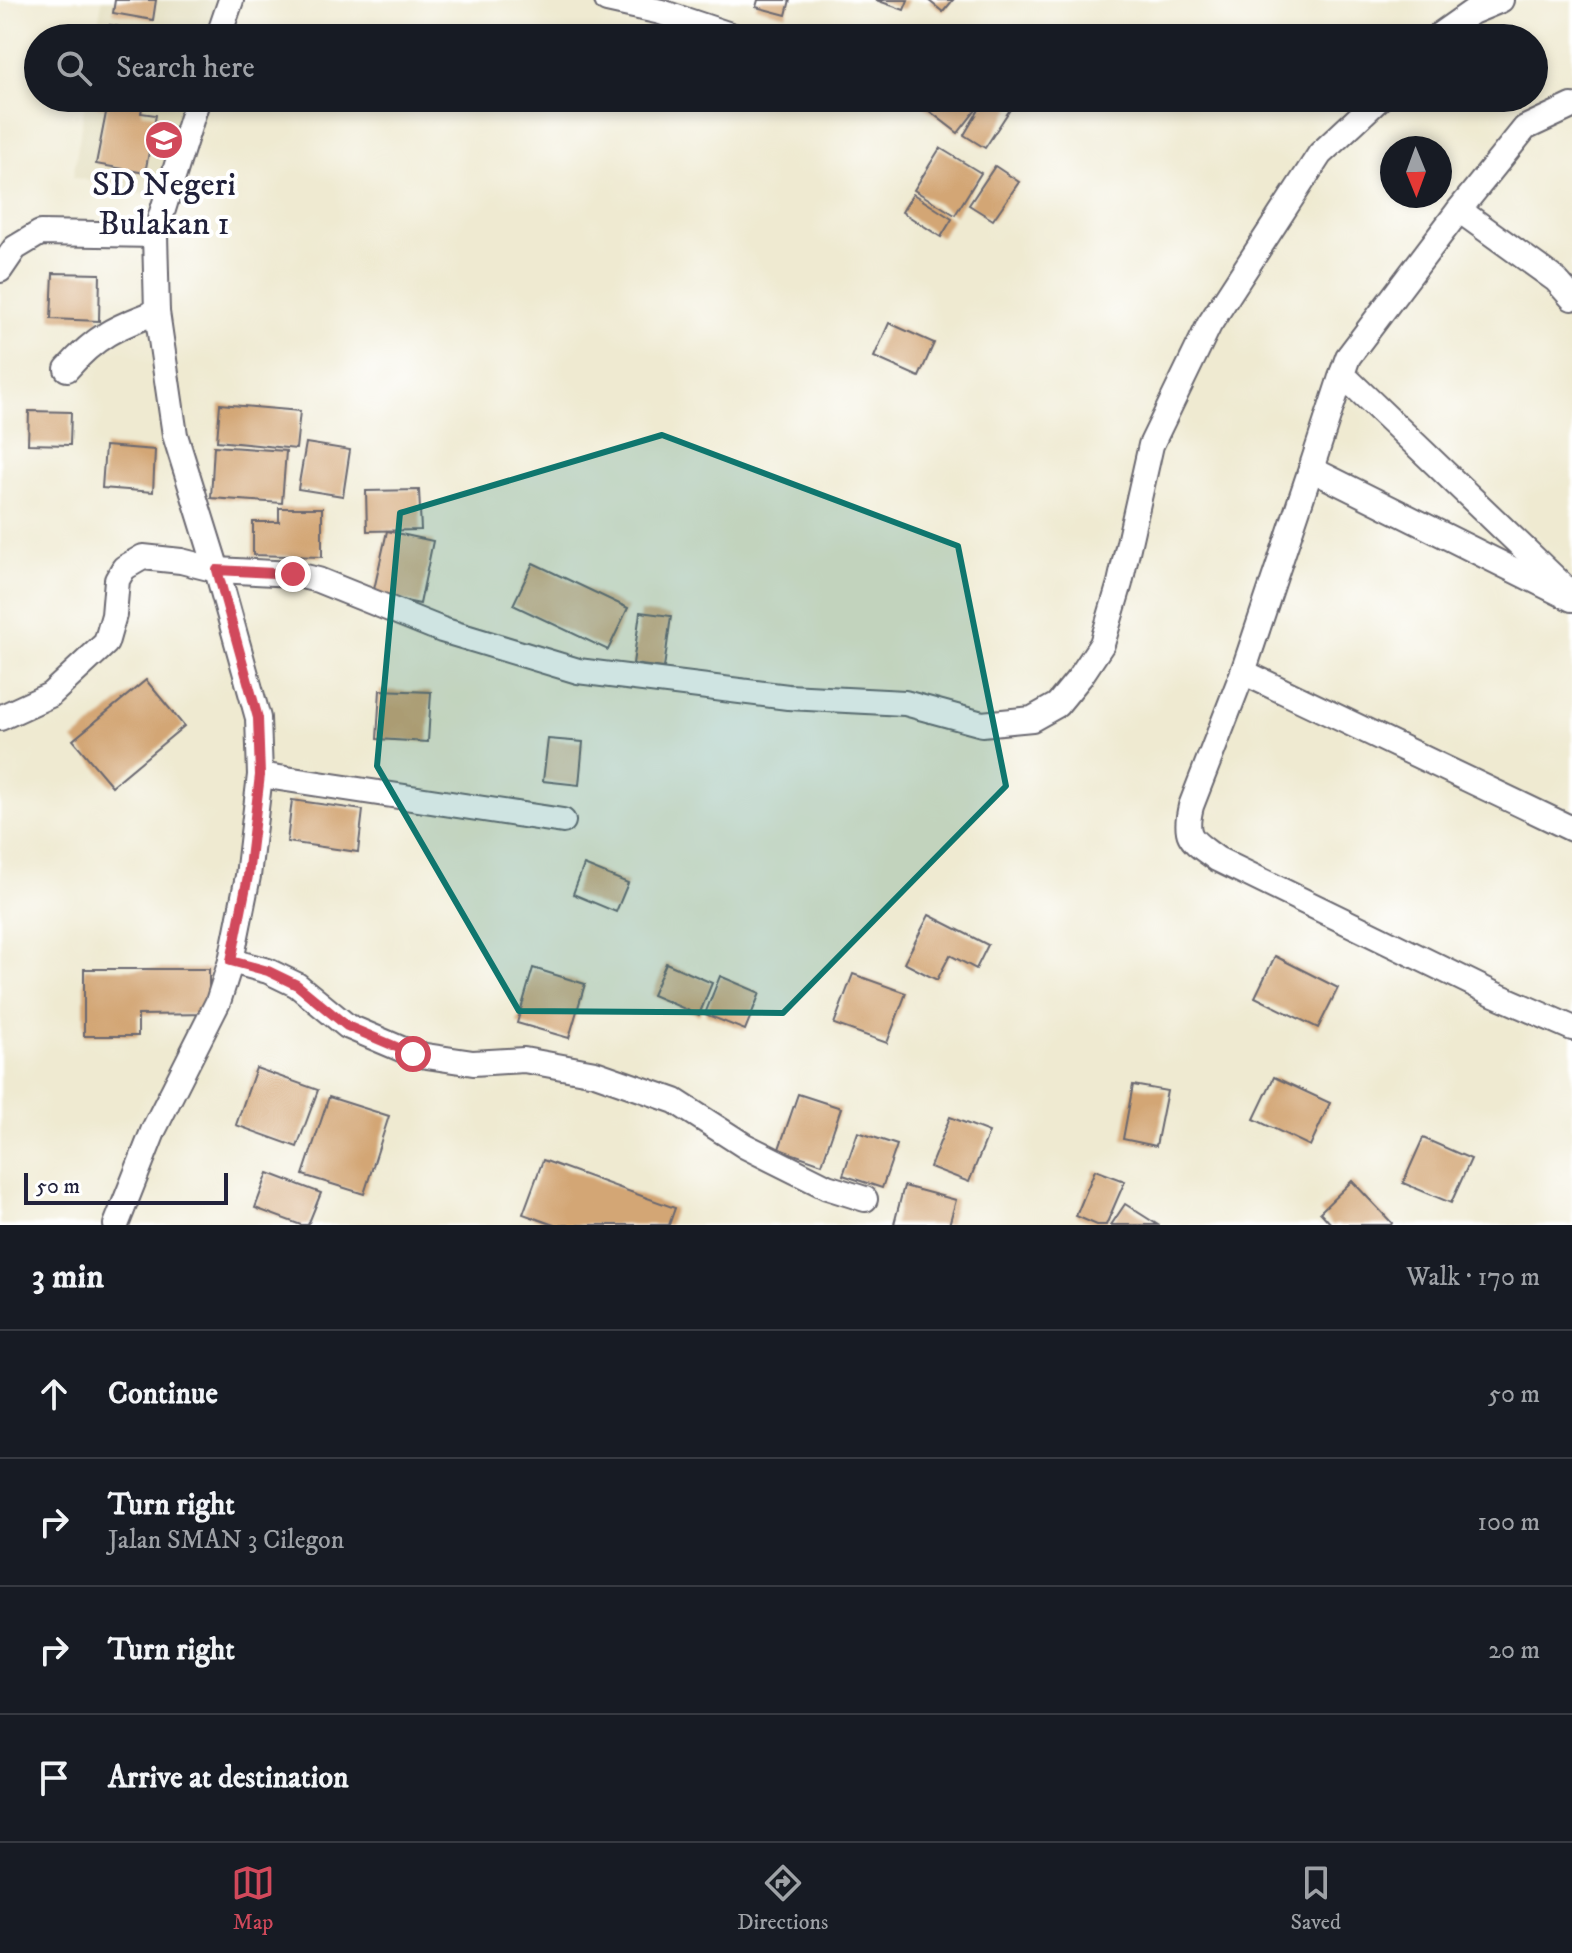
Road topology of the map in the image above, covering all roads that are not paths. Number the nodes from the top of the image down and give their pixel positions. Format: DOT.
graph roads {
  1 [pos="231,0"];
  2 [pos="607,0"];
  3 [pos="1501,0"];
  4 [pos="223,24"];
  5 [pos="697,24"];
  6 [pos="1455,24"];
  7 [pos="1572,106"];
  8 [pos="194,112"];
  9 [pos="1365,112"];
  10 [pos="1459,210"];
  11 [pos="155,235"];
  12 [pos="0,270"];
  13 [pos="1572,298"];
  14 [pos="157,312"];
  15 [pos="67,369"];
  16 [pos="1342,374"];
  17 [pos="1311,469"];
  18 [pos="217,570"];
  19 [pos="1572,597"];
  20 [pos="1243,672"];
  21 [pos="0,718"];
  22 [pos="260,775"];
  23 [pos="563,821"];
  24 [pos="1572,829"];
  25 [pos="231,961"];
  26 [pos="1572,1028"];
  27 [pos="865,1199"];
  28 [pos="116,1225"];
  1 -- 4 [label="street"];
  2 -- 5 [label="street"];
  3 -- 6 [label="street"];
  7 -- 10 [label="street"];
  8 -- 11 [label="street"];
  9 -- 18 [label="street"];
  10 -- 13 [label="street"];
  10 -- 16 [label="street"];
  11 -- 12 [label="street"];
  11 -- 14 [label="street"];
  14 -- 15 [label="street"];
  14 -- 18 [label="street"];
  16 -- 17 [label="street"];
  16 -- 19 [label="street"];
  17 -- 19 [label="street"];
  17 -- 20 [label="street"];
  18 -- 21 [label="street"];
  18 -- 22 [label="street"];
  20 -- 24 [label="street"];
  20 -- 26 [label="street"];
  22 -- 23 [label="street"];
  22 -- 25 [label="street"];
  25 -- 27 [label="street"];
  25 -- 28 [label="street"];
}
